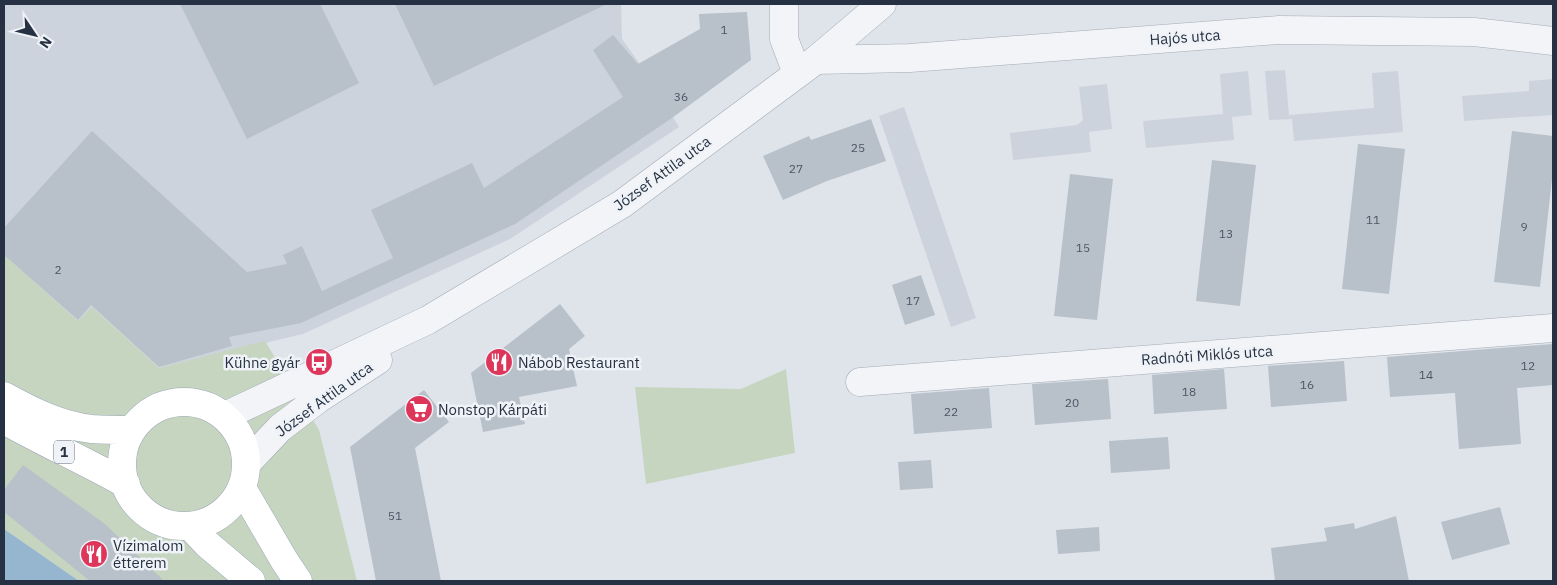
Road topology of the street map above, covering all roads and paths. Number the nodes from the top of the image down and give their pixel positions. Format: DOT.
graph roads {
  1 [pos="784,4"];
  2 [pos="882,4"];
  3 [pos="1553,42"];
  4 [pos="806,66"];
  5 [pos="428,320"];
  6 [pos="1553,328"];
  7 [pos="860,382"];
  8 [pos="4,396"];
  9 [pos="225,416"];
  10 [pos="4,420"];
  11 [pos="132,430"];
  12 [pos="244,476"];
  13 [pos="126,484"];
  14 [pos="190,526"];
  15 [pos="250,581"];
  16 [pos="298,581"];
  1 -- 4 [label="street"];
  2 -- 4 [label="street, József Attila utca"];
  3 -- 4 [label="street, Hajós utca"];
  4 -- 5 [label="street, József Attila utca"];
  5 -- 9 [label="street, József Attila utca"];
  5 -- 12 [label="street, József Attila utca"];
  6 -- 7 [label="street, Radnóti Miklós utca"];
  8 -- 11 [label="main road, 1"];
  9 -- 11 [label="main road"];
  9 -- 12 [label="main road"];
  10 -- 13 [label="main road, 1"];
  11 -- 13 [label="main road"];
  12 -- 14 [label="main road"];
  12 -- 16 [label="main road"];
  13 -- 14 [label="main road"];
  14 -- 15 [label="main road"];
}
